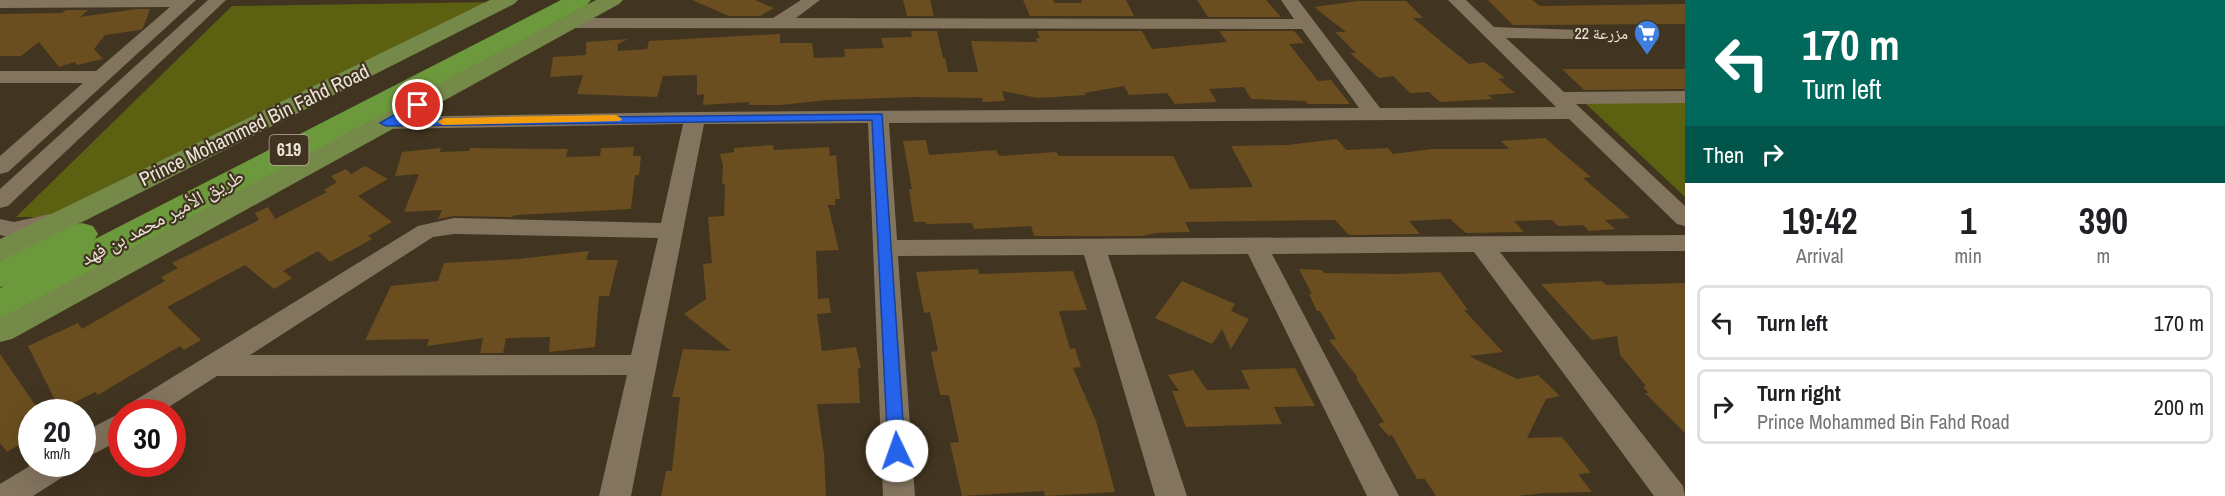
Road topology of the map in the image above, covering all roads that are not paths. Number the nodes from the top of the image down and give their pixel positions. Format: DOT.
graph roads {
  1 [pos="218,0"];
  2 [pos="507,0"];
  3 [pos="544,0"];
  4 [pos="612,0"];
  5 [pos="812,0"];
  6 [pos="1289,0"];
  7 [pos="1455,0"];
  8 [pos="186,1"];
  9 [pos="0,3"];
  10 [pos="573,12"];
  11 [pos="777,23"];
  12 [pos="1306,24"];
  13 [pos="1489,32"];
  14 [pos="1573,34"];
  15 [pos="0,76"];
  16 [pos="99,77"];
  17 [pos="1685,97"];
  18 [pos="1558,98"];
  19 [pos="1573,112"];
  20 [pos="1374,114"];
  21 [pos="878,117"];
  22 [pos="695,118"];
  23 [pos="386,123"];
  24 [pos="0,167"];
  25 [pos="0,201"];
  26 [pos="83,210"];
  27 [pos="1685,219"];
  28 [pos="0,227"];
  29 [pos="671,231"];
  30 [pos="1685,243"];
  31 [pos="1482,246"];
  32 [pos="1257,247"];
  33 [pos="885,248"];
  34 [pos="1094,248"];
  35 [pos="0,251"];
  36 [pos="0,275"];
  37 [pos="0,303"];
  38 [pos="0,330"];
  39 [pos="643,365"];
  40 [pos="212,366"];
  41 [pos="160,399"];
  42 [pos="37,477"];
  43 [pos="7,496"];
  44 [pos="615,496"];
  45 [pos="899,496"];
  46 [pos="1171,496"];
  47 [pos="1383,496"];
  48 [pos="1672,496"];
  1 -- 25 [label="street"];
  2 -- 26 [label="main road, Prince Mohammed Bin Fahd Road"];
  3 -- 36 [label="highway, طريق الأمير محمد بن فهد / 619"];
  4 -- 10 [label="main road"];
  5 -- 11 [label="street"];
  6 -- 12 [label="street"];
  7 -- 13 [label="street"];
  8 -- 9 [label="street"];
  8 -- 16 [label="street"];
  10 -- 11 [label="street"];
  10 -- 23 [label="main road"];
  10 -- 37 [label="highway, طريق الأمير محمد بن فهد / 619"];
  11 -- 12 [label="street"];
  12 -- 20 [label="street"];
  13 -- 14 [label="street"];
  13 -- 18 [label="street"];
  15 -- 16 [label="street"];
  16 -- 24 [label="street"];
  17 -- 18 [label="street"];
  18 -- 19 [label="street"];
  19 -- 20 [label="street"];
  19 -- 27 [label="street"];
  20 -- 21 [label="street"];
  21 -- 22 [label="street"];
  21 -- 33 [label="street"];
  22 -- 23 [label="street"];
  22 -- 29 [label="street"];
  23 -- 38 [label="main road"];
  26 -- 28 [label="street"];
  26 -- 35 [label="main road, Prince Mohammed Bin Fahd Road"];
  29 -- 39 [label="street"];
  29 -- 40 [label="street"];
  30 -- 31 [label="street"];
  31 -- 32 [label="street"];
  31 -- 48 [label="street"];
  32 -- 34 [label="street"];
  32 -- 47 [label="street"];
  33 -- 34 [label="street"];
  33 -- 45 [label="street"];
  34 -- 46 [label="street"];
  39 -- 40 [label="street"];
  39 -- 44 [label="street"];
  40 -- 41 [label="street"];
  42 -- 43 [label="street"];
}
